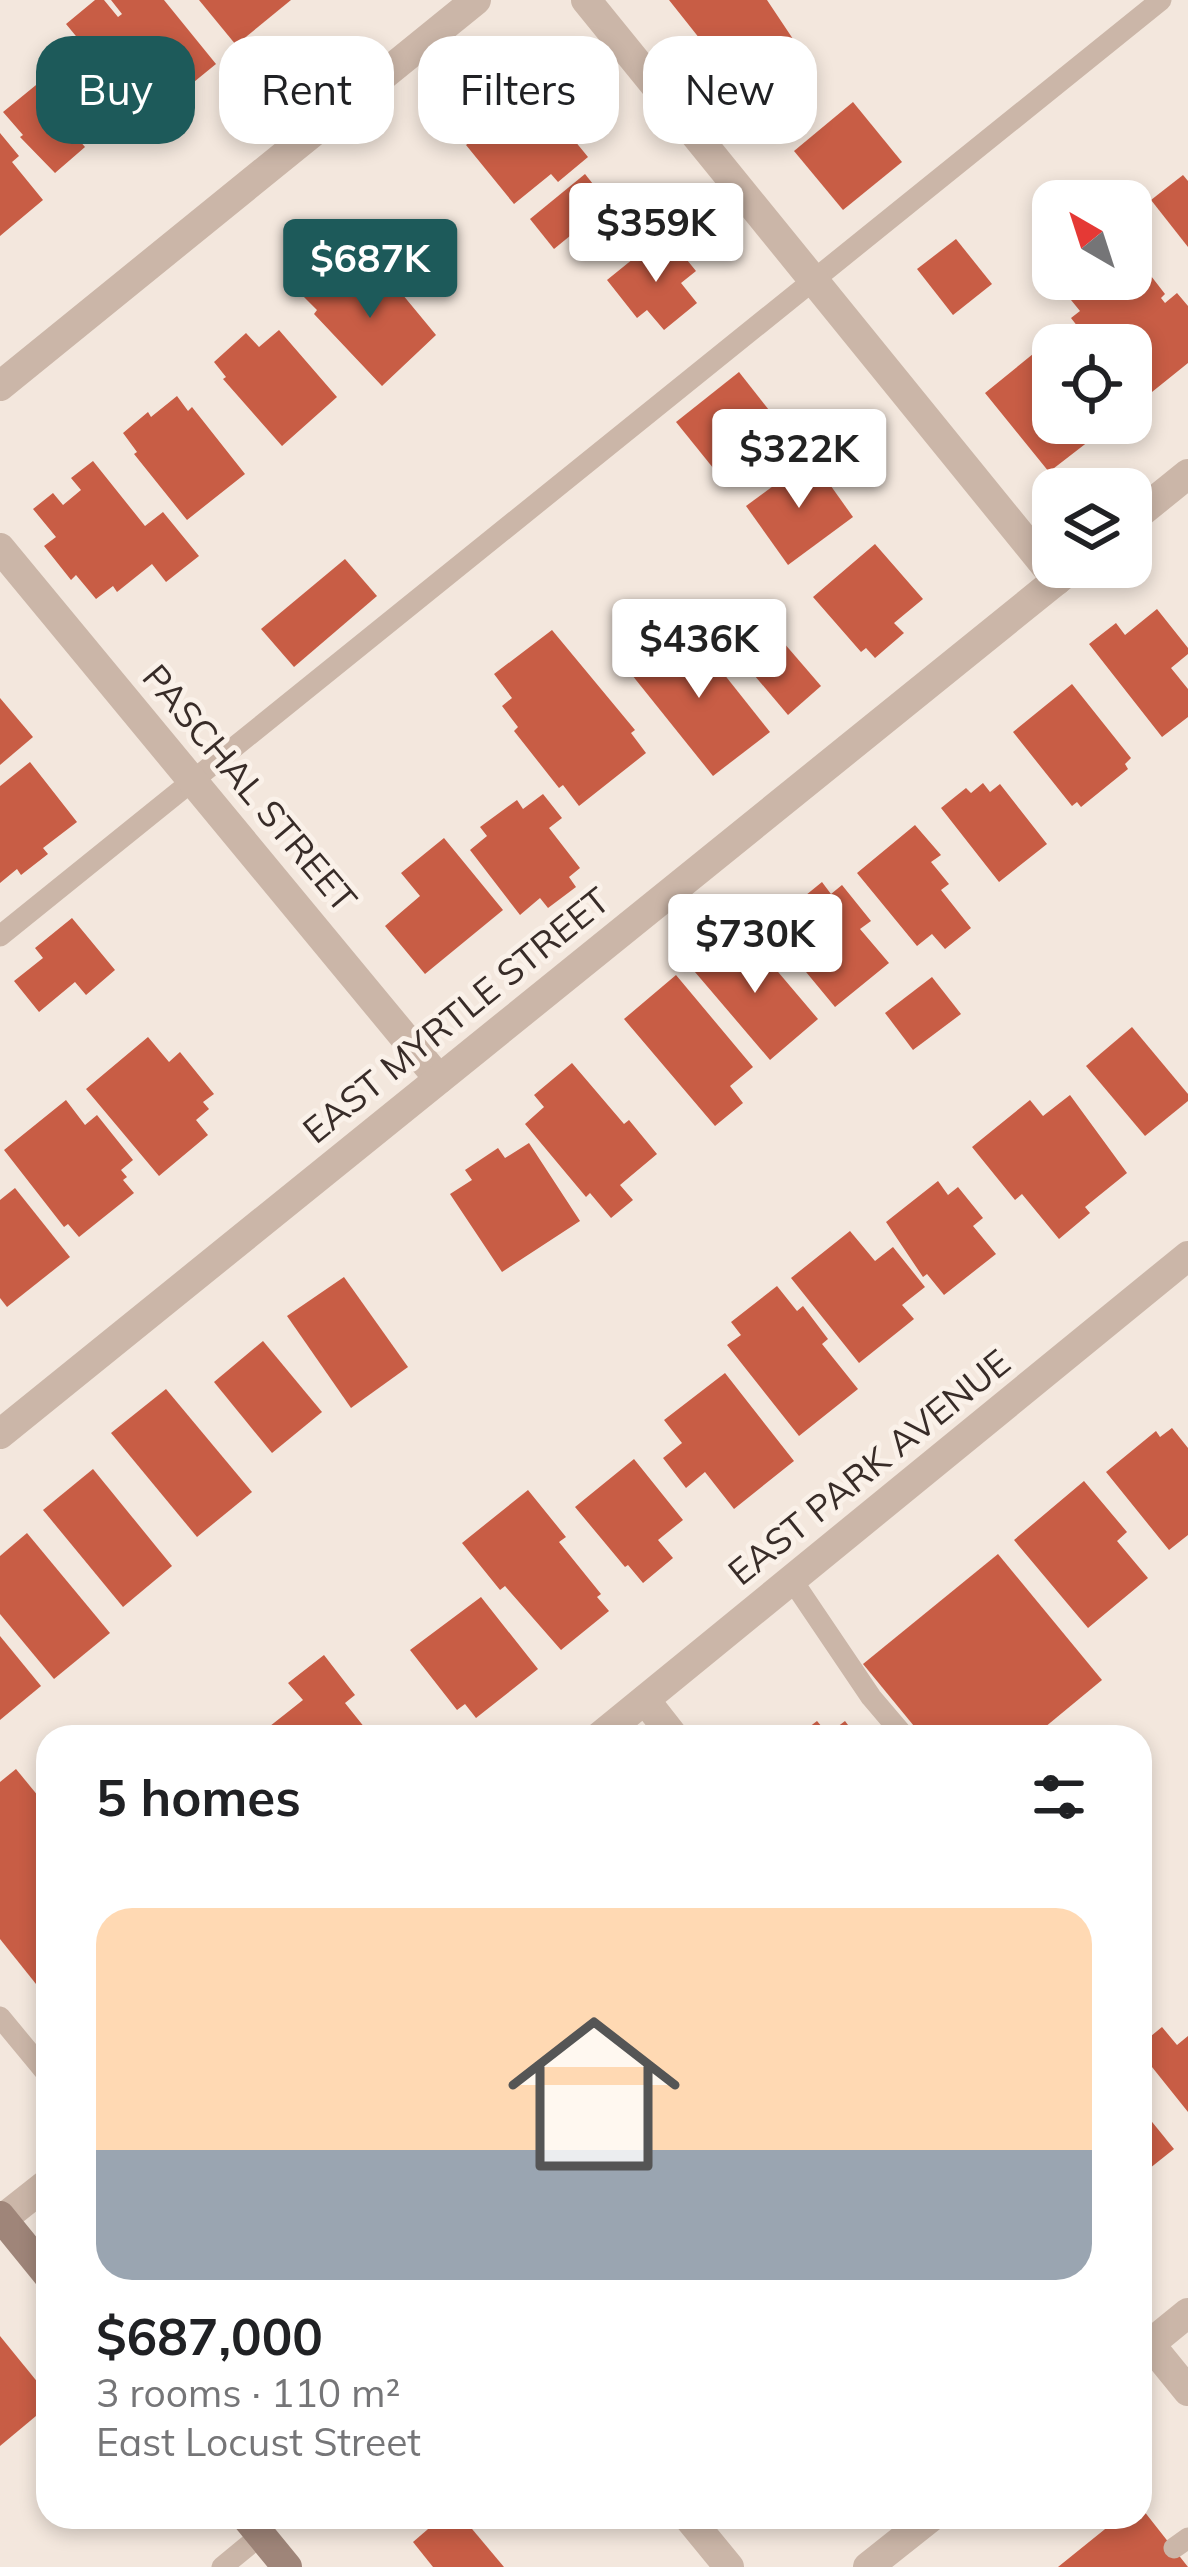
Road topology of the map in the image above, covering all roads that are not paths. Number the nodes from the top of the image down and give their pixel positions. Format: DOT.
graph roads {
  1 [pos="476,0"];
  2 [pos="586,0"];
  3 [pos="1161,0"];
  4 [pos="813,280"];
  5 [pos="0,386"];
  6 [pos="1188,474"];
  7 [pos="1152,503"];
  8 [pos="1032,535"];
  9 [pos="0,548"];
  10 [pos="1046,588"];
  11 [pos="193,781"];
  12 [pos="0,936"];
  13 [pos="439,1079"];
  14 [pos="1188,1256"];
  15 [pos="0,1434"];
  16 [pos="792,1580"];
  17 [pos="645,1700"];
  18 [pos="614,1725"];
  19 [pos="665,1725"];
  20 [pos="894,1725"];
  21 [pos="0,2017"];
  22 [pos="36,2060"];
  23 [pos="36,2192"];
  24 [pos="1,2219"];
  25 [pos="36,2261"];
  26 [pos="1188,2313"];
  27 [pos="1152,2337"];
  28 [pos="1152,2353"];
  29 [pos="1188,2391"];
  30 [pos="251,2529"];
  31 [pos="255,2529"];
  32 [pos="698,2529"];
  33 [pos="917,2529"];
  34 [pos="222,2567"];
  35 [pos="287,2567"];
  36 [pos="729,2567"];
  37 [pos="868,2567"];
  1 -- 5 [label="street"];
  2 -- 4 [label="street"];
  3 -- 4 [label="lane"];
  4 -- 8 [label="street"];
  4 -- 11 [label="lane"];
  6 -- 7 [label="street"];
  9 -- 11 [label="street, PASCHAL STREET"];
  10 -- 13 [label="street, EAST MYRTLE STREET"];
  11 -- 12 [label="lane"];
  11 -- 13 [label="street, PASCHAL STREET"];
  13 -- 15 [label="street, EAST MYRTLE STREET"];
  14 -- 16 [label="street, EAST PARK AVENUE"];
  16 -- 17 [label="street, EAST PARK AVENUE"];
  16 -- 20 [label="lane"];
  17 -- 18 [label="street, EAST PARK AVENUE"];
  17 -- 19 [label="street"];
  21 -- 22 [label="lane"];
  23 -- 24 [label="street"];
  24 -- 25 [label="main road"];
  26 -- 27 [label="street"];
  28 -- 29 [label="street"];
  30 -- 34 [label="lane"];
  31 -- 35 [label="main road"];
  32 -- 36 [label="street"];
  33 -- 37 [label="street"];
}
